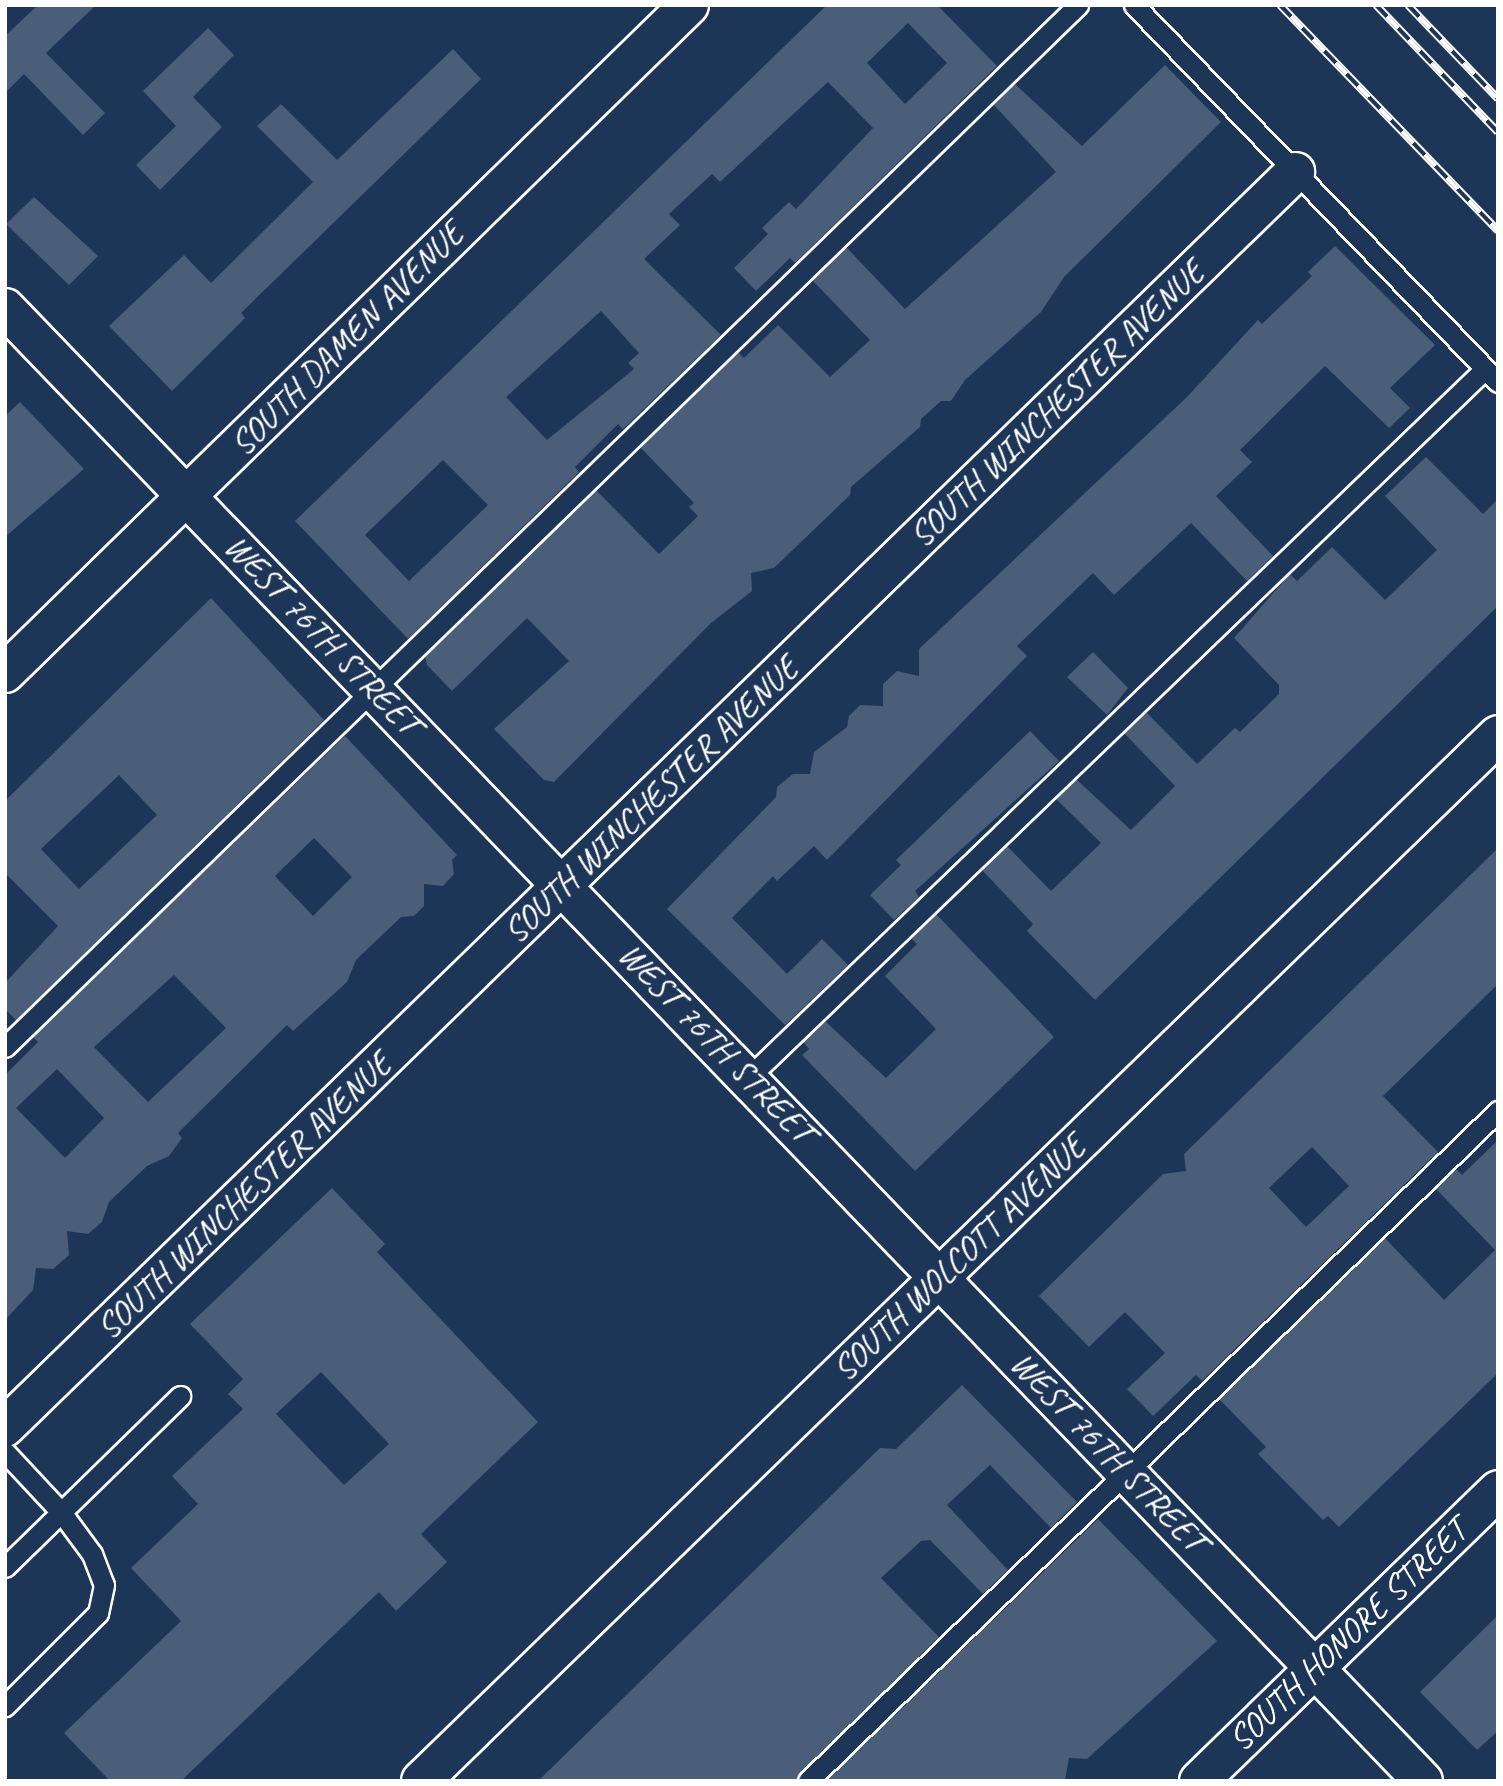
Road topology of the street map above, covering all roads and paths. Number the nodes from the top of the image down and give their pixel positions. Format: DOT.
graph roads {
  1 [pos="689,5"];
  2 [pos="1078,5"];
  3 [pos="1134,5"];
  4 [pos="1295,172"];
  5 [pos="5,308"];
  6 [pos="1492,376"];
  7 [pos="187,497"];
  8 [pos="5,673"];
  9 [pos="374,690"];
  10 [pos="1498,735"];
  11 [pos="565,885"];
  12 [pos="5,1047"];
  13 [pos="749,1077"];
  14 [pos="1498,1111"];
  15 [pos="940,1277"];
  16 [pos="180,1396"];
  17 [pos="5,1427"];
  18 [pos="5,1452"];
  19 [pos="1126,1471"];
  20 [pos="1498,1490"];
  21 [pos="61,1512"];
  22 [pos="5,1567"];
  23 [pos="1315,1668"];
  24 [pos="5,1706"];
  25 [pos="421,1781"];
  26 [pos="808,1781"];
  27 [pos="1199,1781"];
  28 [pos="1423,1781"];
  1 -- 7 [label="street, SOUTH DAMEN AVENUE"];
  2 -- 9 [label="lane"];
  3 -- 4 [label="lane"];
  4 -- 6 [label="lane"];
  4 -- 11 [label="street, SOUTH WINCHESTER AVENUE"];
  5 -- 7 [label="street, WEST 76TH STREET"];
  6 -- 13 [label="lane"];
  7 -- 8 [label="street, SOUTH DAMEN AVENUE"];
  7 -- 9 [label="street, WEST 76TH STREET"];
  9 -- 11 [label="street, WEST 76TH STREET"];
  9 -- 12 [label="lane"];
  10 -- 15 [label="street, SOUTH WOLCOTT AVENUE"];
  11 -- 13 [label="street, WEST 76TH STREET"];
  11 -- 17 [label="street, SOUTH WINCHESTER AVENUE"];
  13 -- 15 [label="street, WEST 76TH STREET"];
  14 -- 19 [label="lane"];
  15 -- 19 [label="street, WEST 76TH STREET"];
  15 -- 25 [label="street, SOUTH WOLCOTT AVENUE"];
  16 -- 21 [label="lane"];
  18 -- 21 [label="lane"];
  19 -- 23 [label="street, WEST 76TH STREET"];
  19 -- 26 [label="lane"];
  20 -- 23 [label="street, SOUTH HONORE STREET"];
  21 -- 22 [label="lane"];
  21 -- 24 [label="lane"];
  23 -- 27 [label="street, SOUTH HONORE STREET"];
  23 -- 28 [label="street, WEST 76TH STREET"];
}
